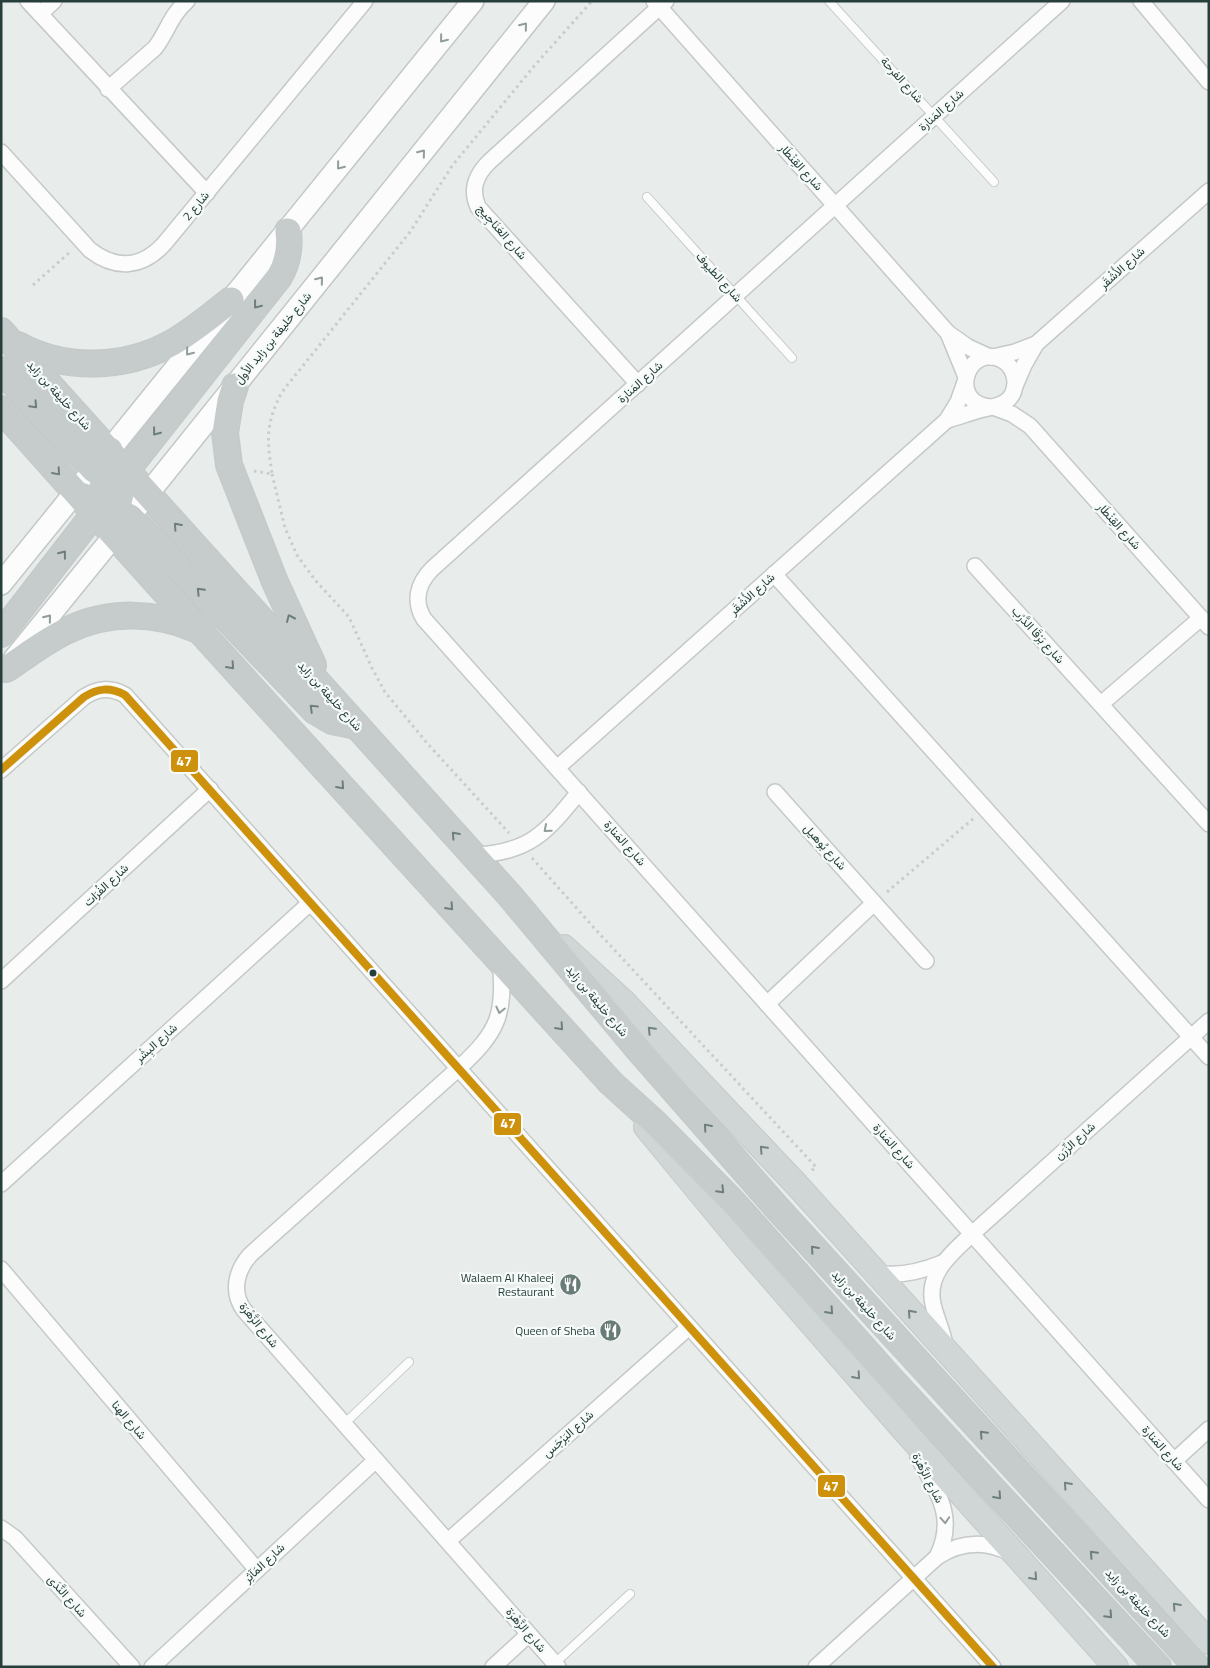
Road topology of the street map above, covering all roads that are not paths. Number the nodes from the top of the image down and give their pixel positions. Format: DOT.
graph roads {
  1 [pos="28,1"];
  2 [pos="54,1"];
  3 [pos="187,1"];
  4 [pos="365,1"];
  5 [pos="473,1"];
  6 [pos="544,1"];
  7 [pos="829,1"];
  8 [pos="1062,1"];
  9 [pos="1141,1"];
  10 [pos="660,3"];
  11 [pos="40,14"];
  12 [pos="1209,82"];
  13 [pos="108,89"];
  14 [pos="934,116"];
  15 [pos="1,152"];
  16 [pos="994,182"];
  17 [pos="1209,191"];
  18 [pos="207,193"];
  19 [pos="647,197"];
  20 [pos="835,206"];
  21 [pos="288,230"];
  22 [pos="736,295"];
  23 [pos="231,300"];
  24 [pos="948,334"];
  25 [pos="5,335"];
  26 [pos="1036,344"];
  27 [pos="992,357"];
  28 [pos="792,358"];
  29 [pos="1,370"];
  30 [pos="966,380"];
  31 [pos="638,384"];
  32 [pos="235,386"];
  33 [pos="1015,387"];
  34 [pos="992,407"];
  35 [pos="1,409"];
  36 [pos="947,420"];
  37 [pos="1030,426"];
  38 [pos="110,450"];
  39 [pos="112,475"];
  40 [pos="75,493"];
  41 [pos="148,494"];
  42 [pos="110,511"];
  43 [pos="114,536"];
  44 [pos="975,566"];
  45 [pos="774,574"];
  46 [pos="1,584"];
  47 [pos="1205,623"];
  48 [pos="199,630"];
  49 [pos="1,634"];
  50 [pos="3,672"];
  51 [pos="327,693"];
  52 [pos="1101,704"];
  53 [pos="357,726"];
  54 [pos="558,768"];
  55 [pos="1,770"];
  56 [pos="210,789"];
  57 [pos="579,792"];
  58 [pos="775,792"];
  59 [pos="1209,824"];
  60 [pos="474,855"];
  61 [pos="511,897"];
  62 [pos="310,903"];
  63 [pos="874,903"];
  64 [pos="500,961"];
  65 [pos="926,961"];
  66 [pos="1,981"];
  67 [pos="767,1004"];
  68 [pos="1209,1021"];
  69 [pos="1191,1036"];
  70 [pos="1209,1057"];
  71 [pos="459,1068"];
  72 [pos="611,1083"];
  73 [pos="1,1184"];
  74 [pos="972,1234"];
  75 [pos="942,1263"];
  76 [pos="1,1269"];
  77 [pos="875,1273"];
  78 [pos="689,1327"];
  79 [pos="946,1351"];
  80 [pos="410,1362"];
  81 [pos="344,1424"];
  82 [pos="903,1429"];
  83 [pos="1209,1429"];
  84 [pos="376,1460"];
  85 [pos="1174,1460"];
  86 [pos="1209,1500"];
  87 [pos="1,1528"];
  88 [pos="448,1541"];
  89 [pos="1014,1555"];
  90 [pos="937,1557"];
  91 [pos="257,1570"];
  92 [pos="914,1578"];
  93 [pos="630,1594"];
  94 [pos="529,1634"];
  95 [pos="1209,1642"];
  96 [pos="556,1665"];
  97 [pos="132,1667"];
  98 [pos="152,1667"];
  99 [pos="493,1667"];
  100 [pos="816,1667"];
  101 [pos="994,1667"];
  102 [pos="1116,1667"];
  103 [pos="1158,1667"];
  104 [pos="1197,1667"];
  1 -- 11 [label="street"];
  2 -- 11 [label="street"];
  3 -- 13 [label="street"];
  4 -- 18 [label="street, شارع 2"];
  5 -- 21 [label="main road, one-way"];
  32 -- 6 [label="main road, شارع خليفة بن زايد الأول, one-way"];
  7 -- 14 [label="lane, شارع الفرحة"];
  8 -- 14 [label="street, شارع المَنارة"];
  9 -- 12 [label="street"];
  10 -- 20 [label="street, شارع القِنْطَار"];
  10 -- 31 [label="street, شارع العَنَاجِيج"];
  11 -- 13 [label="street"];
  13 -- 18 [label="street"];
  14 -- 16 [label="lane, شارع الفرحة"];
  14 -- 20 [label="street, شارع المَنارة"];
  15 -- 18 [label="street, شارع 2"];
  17 -- 26 [label="street, شارع الأَشْقَر"];
  19 -- 22 [label="lane, شارع الطيوف"];
  20 -- 22 [label="street, شارع المَنارة"];
  20 -- 24 [label="street, شارع القِنْطَار"];
  21 -- 23 [label="main road"];
  21 -- 39 [label="highway, one-way"];
  22 -- 28 [label="lane, شارع الطيوف"];
  22 -- 31 [label="street, شارع المَنارة"];
  23 -- 25 [label="highway"];
  23 -- 38 [label="main road, one-way"];
  24 -- 27 [label="street, شارع القِنْطَار"];
  24 -- 30 [label="street, شارع القِنْطَار"];
  25 -- 38 [label="highway, شارع خليفة بن زايد"];
  26 -- 27 [label="street, شارع الأَشْقَر"];
  26 -- 33 [label="street, شارع الأَشْقَر"];
  27 -- 30 [label="street"];
  27 -- 33 [label="street"];
  29 -- 39 [label="highway, one-way"];
  30 -- 34 [label="street"];
  30 -- 36 [label="street, شارع الأَشْقَر"];
  31 -- 54 [label="street, شارع المَنارة"];
  32 -- 41 [label="main road, شارع خليفة بن زايد الأول"];
  51 -- 32 [label="highway, one-way"];
  33 -- 34 [label="street"];
  33 -- 37 [label="street, شارع القِنْطَار"];
  34 -- 36 [label="street, شارع الأَشْقَر"];
  34 -- 37 [label="street, شارع القِنْطَار"];
  35 -- 40 [label="highway, one-way"];
  36 -- 45 [label="street, شارع الأَشْقَر"];
  37 -- 47 [label="street, شارع القِنْطَار"];
  38 -- 39 [label="highway, شارع خليفة بن زايد"];
  39 -- 40 [label="main road"];
  39 -- 41 [label="highway, شارع خليفة بن زايد"];
  39 -- 42 [label="highway"];
  40 -- 42 [label="highway"];
  40 -- 46 [label="main road"];
  41 -- 42 [label="main road, شارع خليفة بن زايد الأول"];
  51 -- 41 [label="highway, شارع خليفة بن زايد, one-way"];
  42 -- 43 [label="highway"];
  49 -- 42 [label="highway, one-way"];
  53 -- 42 [label="highway, one-way"];
  43 -- 48 [label="highway"];
  50 -- 43 [label="main road, one-way"];
  44 -- 52 [label="street, شارع بَرْقَا الدَّرْب"];
  45 -- 54 [label="street, شارع الأَشْقَر"];
  45 -- 69 [label="street"];
  47 -- 52 [label="street"];
  48 -- 50 [label="highway"];
  48 -- 64 [label="highway, one-way"];
  51 -- 53 [label="highway, شارع خليفة بن زايد"];
  52 -- 59 [label="street, شارع بَرْقَا الدَّرْب"];
  60 -- 53 [label="highway, شارع خليفة بن زايد, one-way"];
  54 -- 57 [label="street, شارع المَنارة"];
  55 -- 56 [label="street"];
  56 -- 62 [label="street"];
  56 -- 66 [label="street, شارع الفُرَات"];
  57 -- 60 [label="street, one-way"];
  57 -- 67 [label="street, شارع المَنارة"];
  58 -- 63 [label="street, شارع بُوهيل"];
  60 -- 61 [label="highway, شارع خليفة بن زايد"];
  77 -- 61 [label="main road, one-way"];
  104 -- 61 [label="highway, شارع خليفة بن زايد, one-way"];
  62 -- 71 [label="street"];
  62 -- 73 [label="street, شارع البِشْر"];
  63 -- 65 [label="street, شارع بُوهيل"];
  63 -- 67 [label="street"];
  64 -- 71 [label="street, شارع الزَّهْرَة, one-way"];
  64 -- 72 [label="highway, one-way"];
  67 -- 74 [label="street, شارع المَنارة"];
  68 -- 69 [label="street, شارع الزِّرَن"];
  69 -- 70 [label="street"];
  69 -- 74 [label="street, شارع الزِّرَن"];
  71 -- 78 [label="street"];
  71 -- 81 [label="street, شارع الزَّهْرَة"];
  72 -- 82 [label="main road, one-way"];
  72 -- 103 [label="highway, one-way"];
  74 -- 75 [label="street, شارع الزِّرَن"];
  74 -- 85 [label="street, شارع المَنارة"];
  75 -- 77 [label="street, شارع الزِّرَن"];
  75 -- 79 [label="street, شارع الزِّرَن"];
  76 -- 91 [label="street, شارع الهنا"];
  79 -- 77 [label="main road, one-way"];
  78 -- 88 [label="street, شارع البَرْجَس"];
  78 -- 92 [label="street"];
  95 -- 79 [label="main road, one-way"];
  80 -- 81 [label="lane"];
  81 -- 84 [label="street, شارع الزَّهْرَة"];
  82 -- 89 [label="main road"];
  82 -- 90 [label="street, شارع الزَّهْرَة, one-way"];
  83 -- 85 [label="street"];
  84 -- 88 [label="street, شارع الزَّهْرَة"];
  84 -- 91 [label="street, شارع المَآثِر"];
  85 -- 86 [label="street, شارع المَنارة"];
  87 -- 97 [label="street, شارع النَّدَى"];
  88 -- 94 [label="street, شارع الزَّهْرَة"];
  89 -- 90 [label="street, شارع الزَّهْرَة"];
  89 -- 102 [label="main road, one-way"];
  90 -- 92 [label="street, شارع الزَّهْرَة"];
  91 -- 98 [label="street, شارع المَآثِر"];
  92 -- 100 [label="street, شارع الزَّهْرَة"];
  92 -- 101 [label="street"];
  93 -- 96 [label="lane"];
  94 -- 96 [label="street, شارع الزَّهْرَة"];
  94 -- 99 [label="street"];
}
